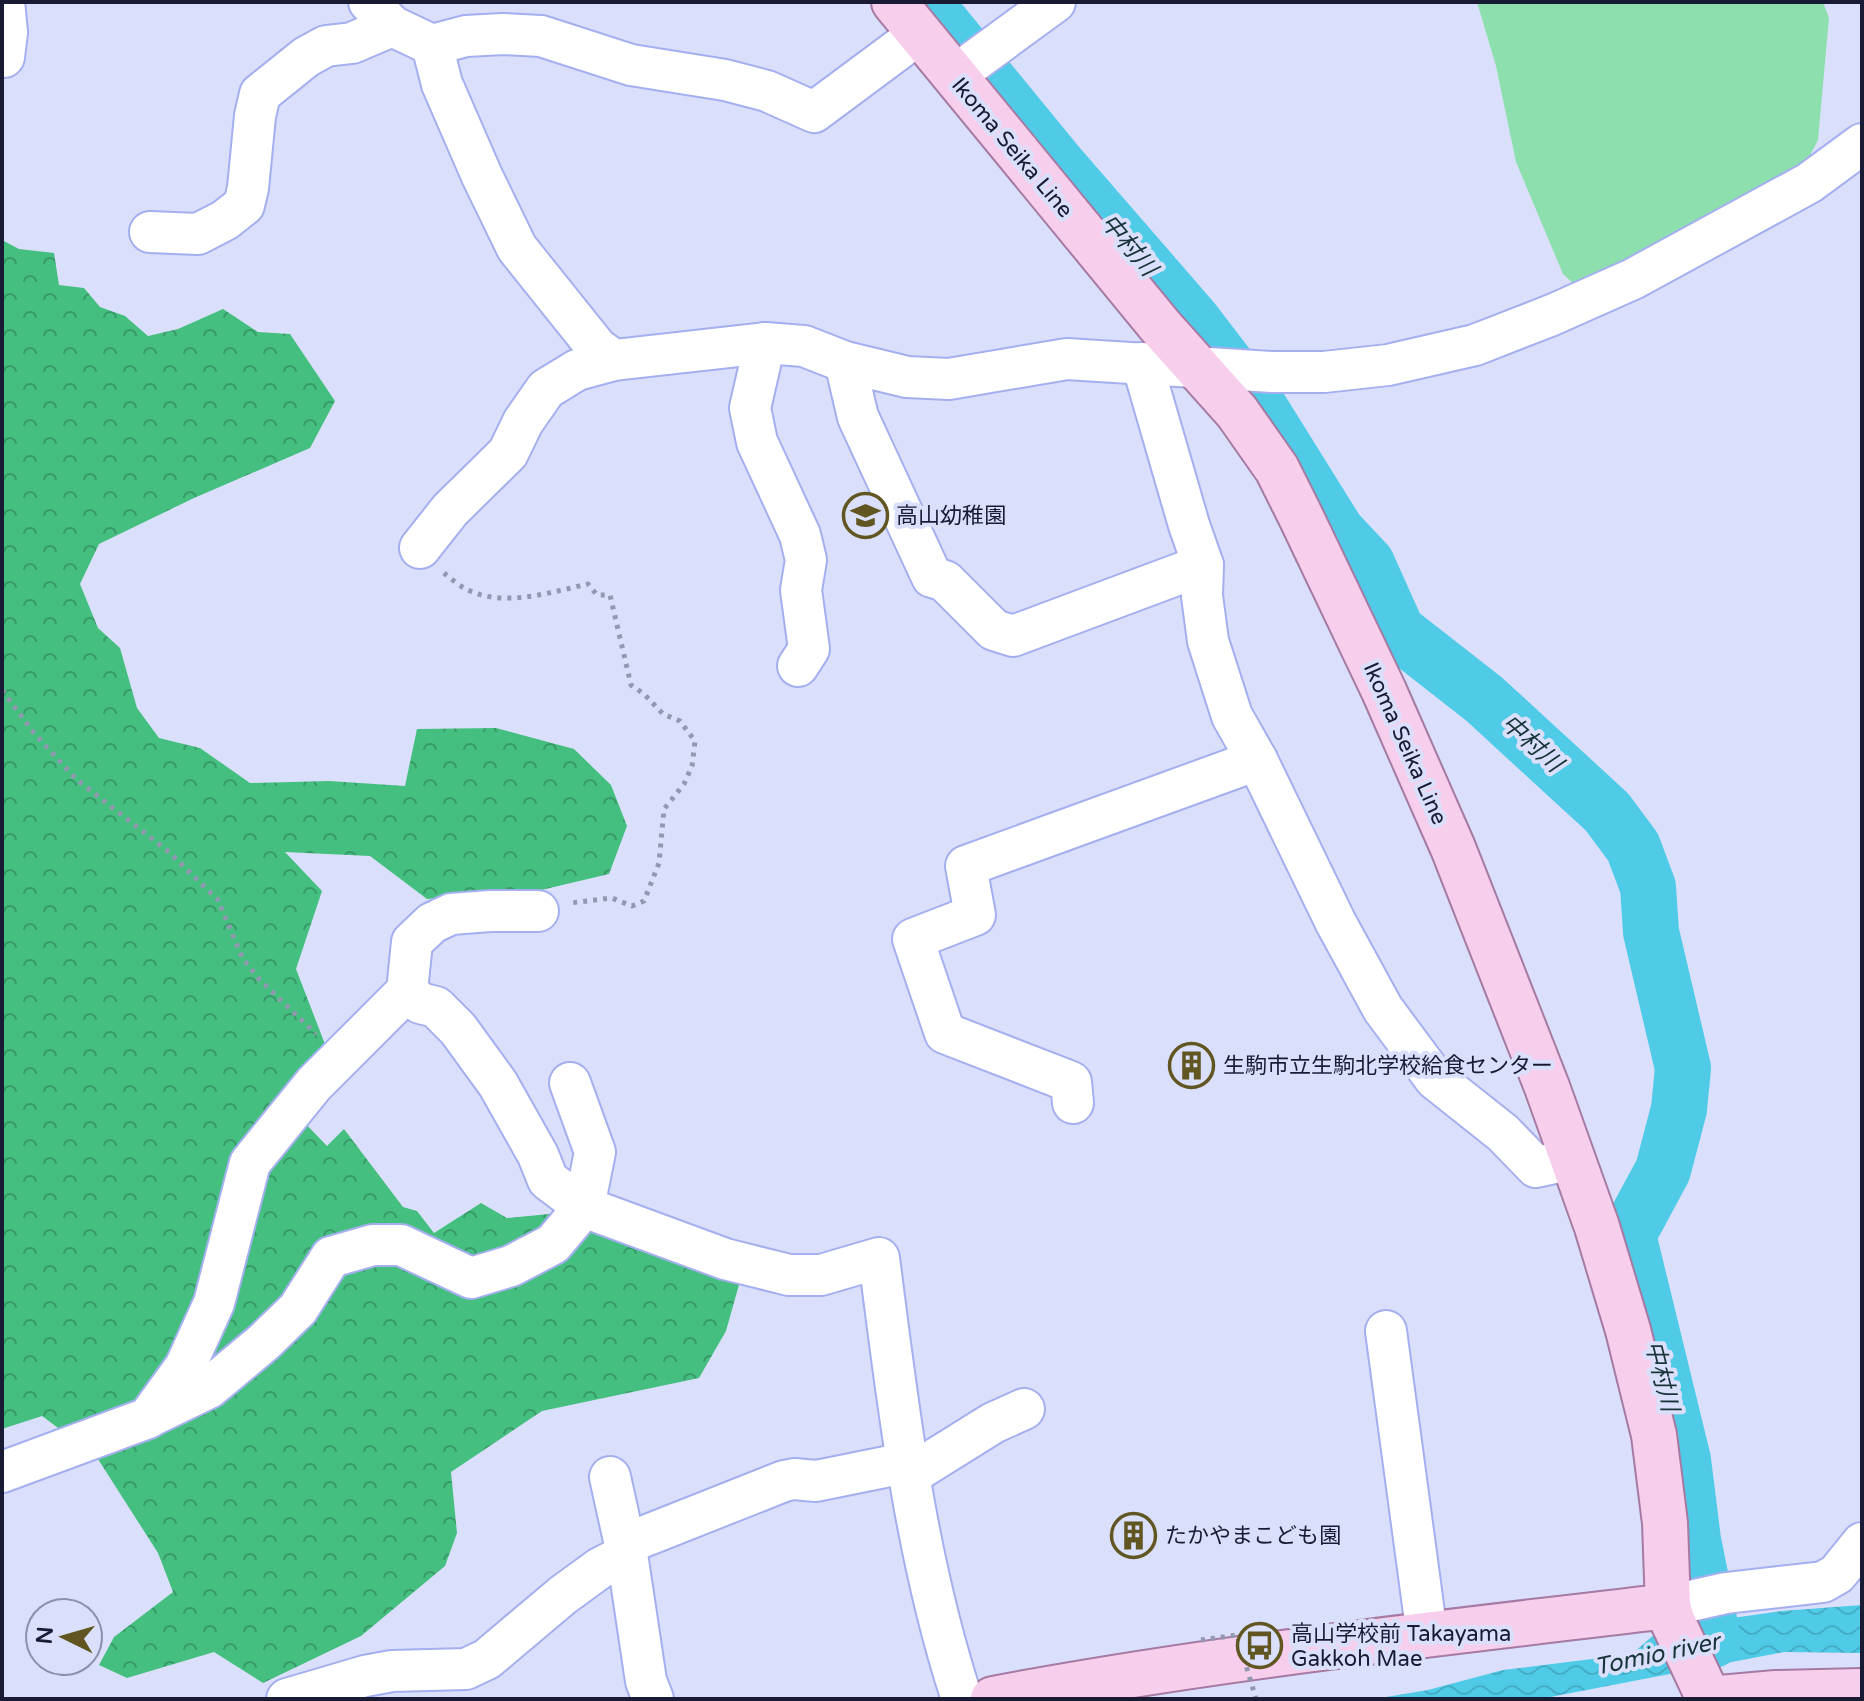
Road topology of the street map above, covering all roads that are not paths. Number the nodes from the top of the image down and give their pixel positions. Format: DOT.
graph roads {
  1 [pos="4,2"];
  2 [pos="1055,2"];
  3 [pos="380,14"];
  4 [pos="906,18"];
  5 [pos="432,45"];
  6 [pos="4,57"];
  7 [pos="954,76"];
  8 [pos="1862,144"];
  9 [pos="150,232"];
  10 [pos="765,343"];
  11 [pos="614,360"];
  12 [pos="845,362"];
  13 [pos="1142,363"];
  14 [pos="1213,369"];
  15 [pos="420,548"];
  16 [pos="1203,565"];
  17 [pos="798,666"];
  18 [pos="1257,760"];
  19 [pos="538,911"];
  20 [pos="407,991"];
  21 [pos="570,1083"];
  22 [pos="1073,1103"];
  23 [pos="1574,1159"];
  24 [pos="584,1207"];
  25 [pos="1386,1331"];
  26 [pos="1024,1409"];
  27 [pos="148,1418"];
  28 [pos="907,1469"];
  29 [pos="2,1472"];
  30 [pos="610,1477"];
  31 [pos="1862,1543"];
  32 [pos="626,1549"];
  33 [pos="1850,1578"];
  34 [pos="1670,1613"];
  35 [pos="1427,1635"];
  36 [pos="1862,1691"];
  37 [pos="1705,1692"];
  38 [pos="287,1699"];
  39 [pos="653,1699"];
  40 [pos="962,1699"];
  41 [pos="993,1699"];
  1 -- 6 [label="street"];
  2 -- 7 [label="street"];
  3 -- 5 [label="street"];
  3 -- 9 [label="street"];
  4 -- 5 [label="street"];
  4 -- 7 [label="main road, Ikoma Seika Line"];
  5 -- 11 [label="street"];
  7 -- 14 [label="main road, Ikoma Seika Line"];
  8 -- 14 [label="street"];
  10 -- 11 [label="street"];
  10 -- 12 [label="street"];
  10 -- 17 [label="street"];
  11 -- 15 [label="street"];
  12 -- 13 [label="street"];
  12 -- 16 [label="street"];
  13 -- 14 [label="street"];
  13 -- 16 [label="street"];
  14 -- 23 [label="main road, Ikoma Seika Line"];
  16 -- 18 [label="street"];
  18 -- 22 [label="street"];
  18 -- 23 [label="street"];
  19 -- 20 [label="street"];
  20 -- 24 [label="street"];
  20 -- 27 [label="street"];
  21 -- 24 [label="street"];
  23 -- 34 [label="main road, Ikoma Seika Line"];
  24 -- 27 [label="street"];
  24 -- 28 [label="street"];
  25 -- 35 [label="street"];
  26 -- 28 [label="street"];
  27 -- 29 [label="street"];
  28 -- 32 [label="street"];
  28 -- 40 [label="street"];
  30 -- 32 [label="street"];
  31 -- 33 [label="street"];
  32 -- 38 [label="street"];
  32 -- 39 [label="street"];
  33 -- 34 [label="street"];
  34 -- 35 [label="main road"];
  34 -- 37 [label="main road"];
  35 -- 41 [label="main road"];
  36 -- 37 [label="main road"];
}
